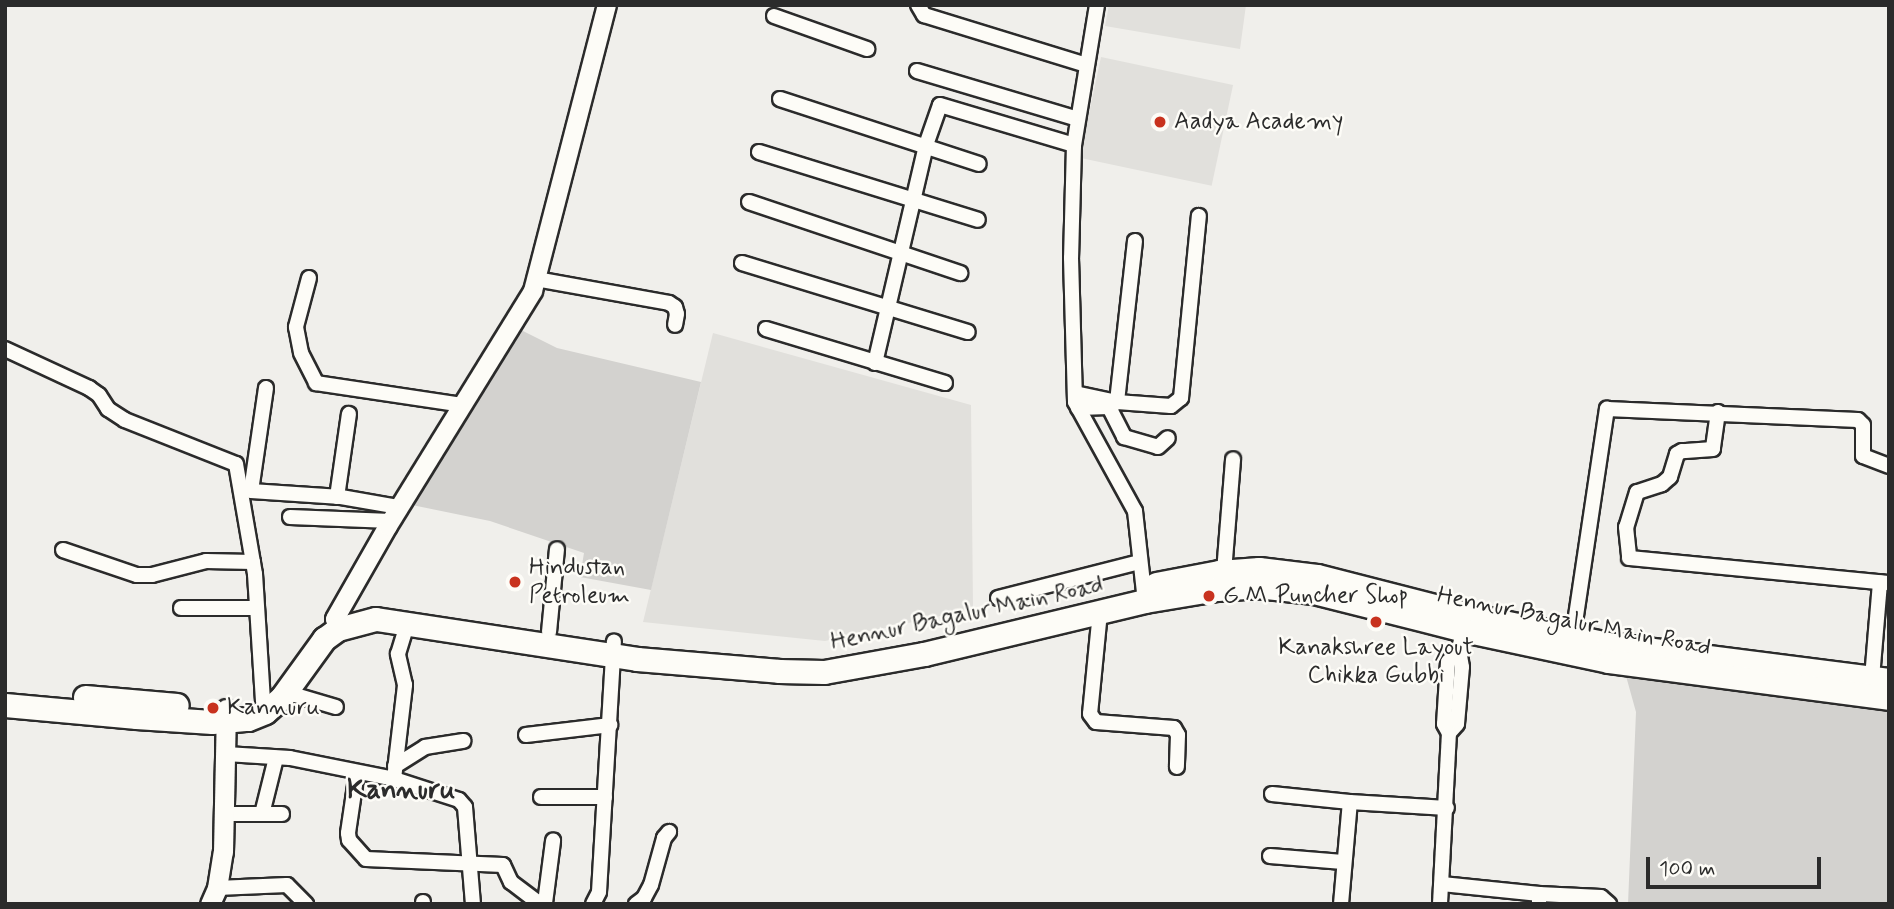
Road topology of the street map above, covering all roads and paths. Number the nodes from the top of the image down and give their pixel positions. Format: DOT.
graph roads {
  1 [pos="607,5"];
  2 [pos="918,5"];
  3 [pos="1097,5"];
  4 [pos="774,16"];
  5 [pos="867,49"];
  6 [pos="1087,65"];
  7 [pos="917,71"];
  8 [pos="780,99"];
  9 [pos="1078,119"];
  10 [pos="926,145"];
  11 [pos="1074,145"];
  12 [pos="759,152"];
  13 [pos="979,164"];
  14 [pos="914,199"];
  15 [pos="749,202"];
  16 [pos="1199,216"];
  17 [pos="978,220"];
  18 [pos="1135,241"];
  19 [pos="901,254"];
  20 [pos="742,263"];
  21 [pos="960,273"];
  22 [pos="309,278"];
  23 [pos="536,279"];
  24 [pos="890,308"];
  25 [pos="675,325"];
  26 [pos="766,329"];
  27 [pos="968,332"];
  28 [pos="5,349"];
  29 [pos="876,363"];
  30 [pos="945,383"];
  31 [pos="266,388"];
  32 [pos="1075,393"];
  33 [pos="463,405"];
  34 [pos="1113,405"];
  35 [pos="1078,408"];
  36 [pos="1718,412"];
  37 [pos="349,414"];
  38 [pos="1168,438"];
  39 [pos="1233,459"];
  40 [pos="1889,466"];
  41 [pos="337,496"];
  42 [pos="395,514"];
  43 [pos="290,517"];
  44 [pos="557,549"];
  45 [pos="63,550"];
  46 [pos="253,562"];
  47 [pos="1139,562"];
  48 [pos="1224,572"];
  49 [pos="1884,582"];
  50 [pos="1143,594"];
  51 [pos="998,598"];
  52 [pos="181,608"];
  53 [pos="256,608"];
  54 [pos="1101,612"];
  55 [pos="408,622"];
  56 [pos="337,624"];
  57 [pos="1463,631"];
  58 [pos="514,632"];
  59 [pos="549,632"];
  60 [pos="1573,636"];
  61 [pos="614,648"];
  62 [pos="1881,668"];
  63 [pos="5,691"];
  64 [pos="285,692"];
  65 [pos="1889,698"];
  66 [pos="263,702"];
  67 [pos="5,705"];
  68 [pos="336,707"];
  69 [pos="226,715"];
  70 [pos="610,725"];
  71 [pos="526,734"];
  72 [pos="464,741"];
  73 [pos="226,754"];
  74 [pos="276,758"];
  75 [pos="1177,767"];
  76 [pos="357,772"];
  77 [pos="395,772"];
  78 [pos="1272,794"];
  79 [pos="541,797"];
  80 [pos="605,797"];
  81 [pos="1350,802"];
  82 [pos="1447,808"];
  83 [pos="225,814"];
  84 [pos="262,814"];
  85 [pos="282,814"];
  86 [pos="669,832"];
  87 [pos="553,841"];
  88 [pos="1270,856"];
  89 [pos="1343,862"];
  90 [pos="470,864"];
  91 [pos="1442,884"];
  92 [pos="213,896"];
  93 [pos="1539,899"];
  94 [pos="540,903"];
  95 [pos="306,904"];
  96 [pos="473,904"];
  97 [pos="593,904"];
  98 [pos="636,904"];
  99 [pos="1340,904"];
  100 [pos="1440,904"];
  101 [pos="1609,904"];
  1 -- 23 [label="street"];
  2 -- 6 [label="street"];
  3 -- 6 [label="street"];
  4 -- 5 [label="street"];
  6 -- 9 [label="street"];
  7 -- 9 [label="street"];
  8 -- 10 [label="street"];
  9 -- 11 [label="street"];
  10 -- 11 [label="street"];
  10 -- 13 [label="street"];
  10 -- 14 [label="street"];
  11 -- 32 [label="street"];
  12 -- 14 [label="street"];
  14 -- 17 [label="street"];
  14 -- 19 [label="street"];
  15 -- 19 [label="street"];
  16 -- 34 [label="street"];
  18 -- 34 [label="street"];
  19 -- 21 [label="street"];
  19 -- 24 [label="street"];
  20 -- 24 [label="street"];
  22 -- 33 [label="street"];
  23 -- 25 [label="street"];
  23 -- 33 [label="street"];
  24 -- 27 [label="street"];
  24 -- 29 [label="street"];
  26 -- 29 [label="street"];
  28 -- 46 [label="street"];
  29 -- 30 [label="street"];
  31 -- 41 [label="street"];
  32 -- 34 [label="street"];
  32 -- 35 [label="street"];
  33 -- 42 [label="street"];
  34 -- 35 [label="street"];
  34 -- 38 [label="street"];
  35 -- 47 [label="street"];
  36 -- 40 [label="street"];
  36 -- 49 [label="street"];
  36 -- 60 [label="street"];
  37 -- 41 [label="street"];
  39 -- 48 [label="street"];
  41 -- 42 [label="street"];
  42 -- 43 [label="street"];
  42 -- 56 [label="street"];
  44 -- 59 [label="street"];
  45 -- 46 [label="street"];
  46 -- 53 [label="street"];
  47 -- 50 [label="street"];
  47 -- 51 [label="street"];
  48 -- 50 [label="main road, Hennur Bagalur Main Road"];
  48 -- 57 [label="main road, Hennur Bagalur Main Road"];
  49 -- 62 [label="street"];
  50 -- 54 [label="main road, Hennur Bagalur Main Road"];
  50 -- 57 [label="main road, Hennur Bagalur Main Road"];
  50 -- 61 [label="main road, Hennur Bagalur Main Road"];
  52 -- 53 [label="street"];
  53 -- 66 [label="street"];
  54 -- 61 [label="main road, Hennur Bagalur Main Road"];
  54 -- 75 [label="street"];
  55 -- 56 [label="main road, Hennur Bagalur Main Road"];
  55 -- 58 [label="main road, Hennur Bagalur Main Road"];
  55 -- 77 [label="street"];
  56 -- 58 [label="main road, Hennur Bagalur Main Road"];
  56 -- 64 [label="main road, Hennur Bagalur Main Road"];
  56 -- 66 [label="main road, Hennur Bagalur Main Road"];
  57 -- 60 [label="main road, Hennur Bagalur Main Road"];
  57 -- 65 [label="main road, Hennur Bagalur Main Road"];
  57 -- 82 [label="street"];
  58 -- 59 [label="main road, Hennur Bagalur Main Road"];
  58 -- 61 [label="main road, Hennur Bagalur Main Road"];
  59 -- 61 [label="main road, Hennur Bagalur Main Road"];
  60 -- 62 [label="main road, Hennur Bagalur Main Road"];
  61 -- 70 [label="street"];
  63 -- 69 [label="main road, Hennur Bagalur Main Road"];
  64 -- 68 [label="street"];
  64 -- 69 [label="main road, Hennur Bagalur Main Road"];
  66 -- 69 [label="main road, Hennur Bagalur Main Road"];
  67 -- 69 [label="main road, Hennur Bagalur Main Road"];
  69 -- 73 [label="main road"];
  70 -- 71 [label="street"];
  70 -- 80 [label="street"];
  72 -- 77 [label="street"];
  73 -- 74 [label="street"];
  73 -- 83 [label="main road"];
  74 -- 76 [label="street"];
  74 -- 84 [label="street"];
  76 -- 77 [label="street"];
  76 -- 90 [label="street"];
  77 -- 90 [label="street"];
  78 -- 81 [label="street"];
  79 -- 80 [label="street"];
  80 -- 97 [label="street"];
  81 -- 82 [label="street"];
  81 -- 89 [label="street"];
  82 -- 91 [label="street"];
  83 -- 84 [label="street"];
  83 -- 92 [label="main road"];
  84 -- 85 [label="street"];
  86 -- 98 [label="street"];
  87 -- 94 [label="street"];
  88 -- 89 [label="street"];
  89 -- 99 [label="street"];
  90 -- 94 [label="street"];
  90 -- 96 [label="street"];
  91 -- 93 [label="street"];
  91 -- 100 [label="street"];
  92 -- 95 [label="street"];
  93 -- 101 [label="street"];
}
